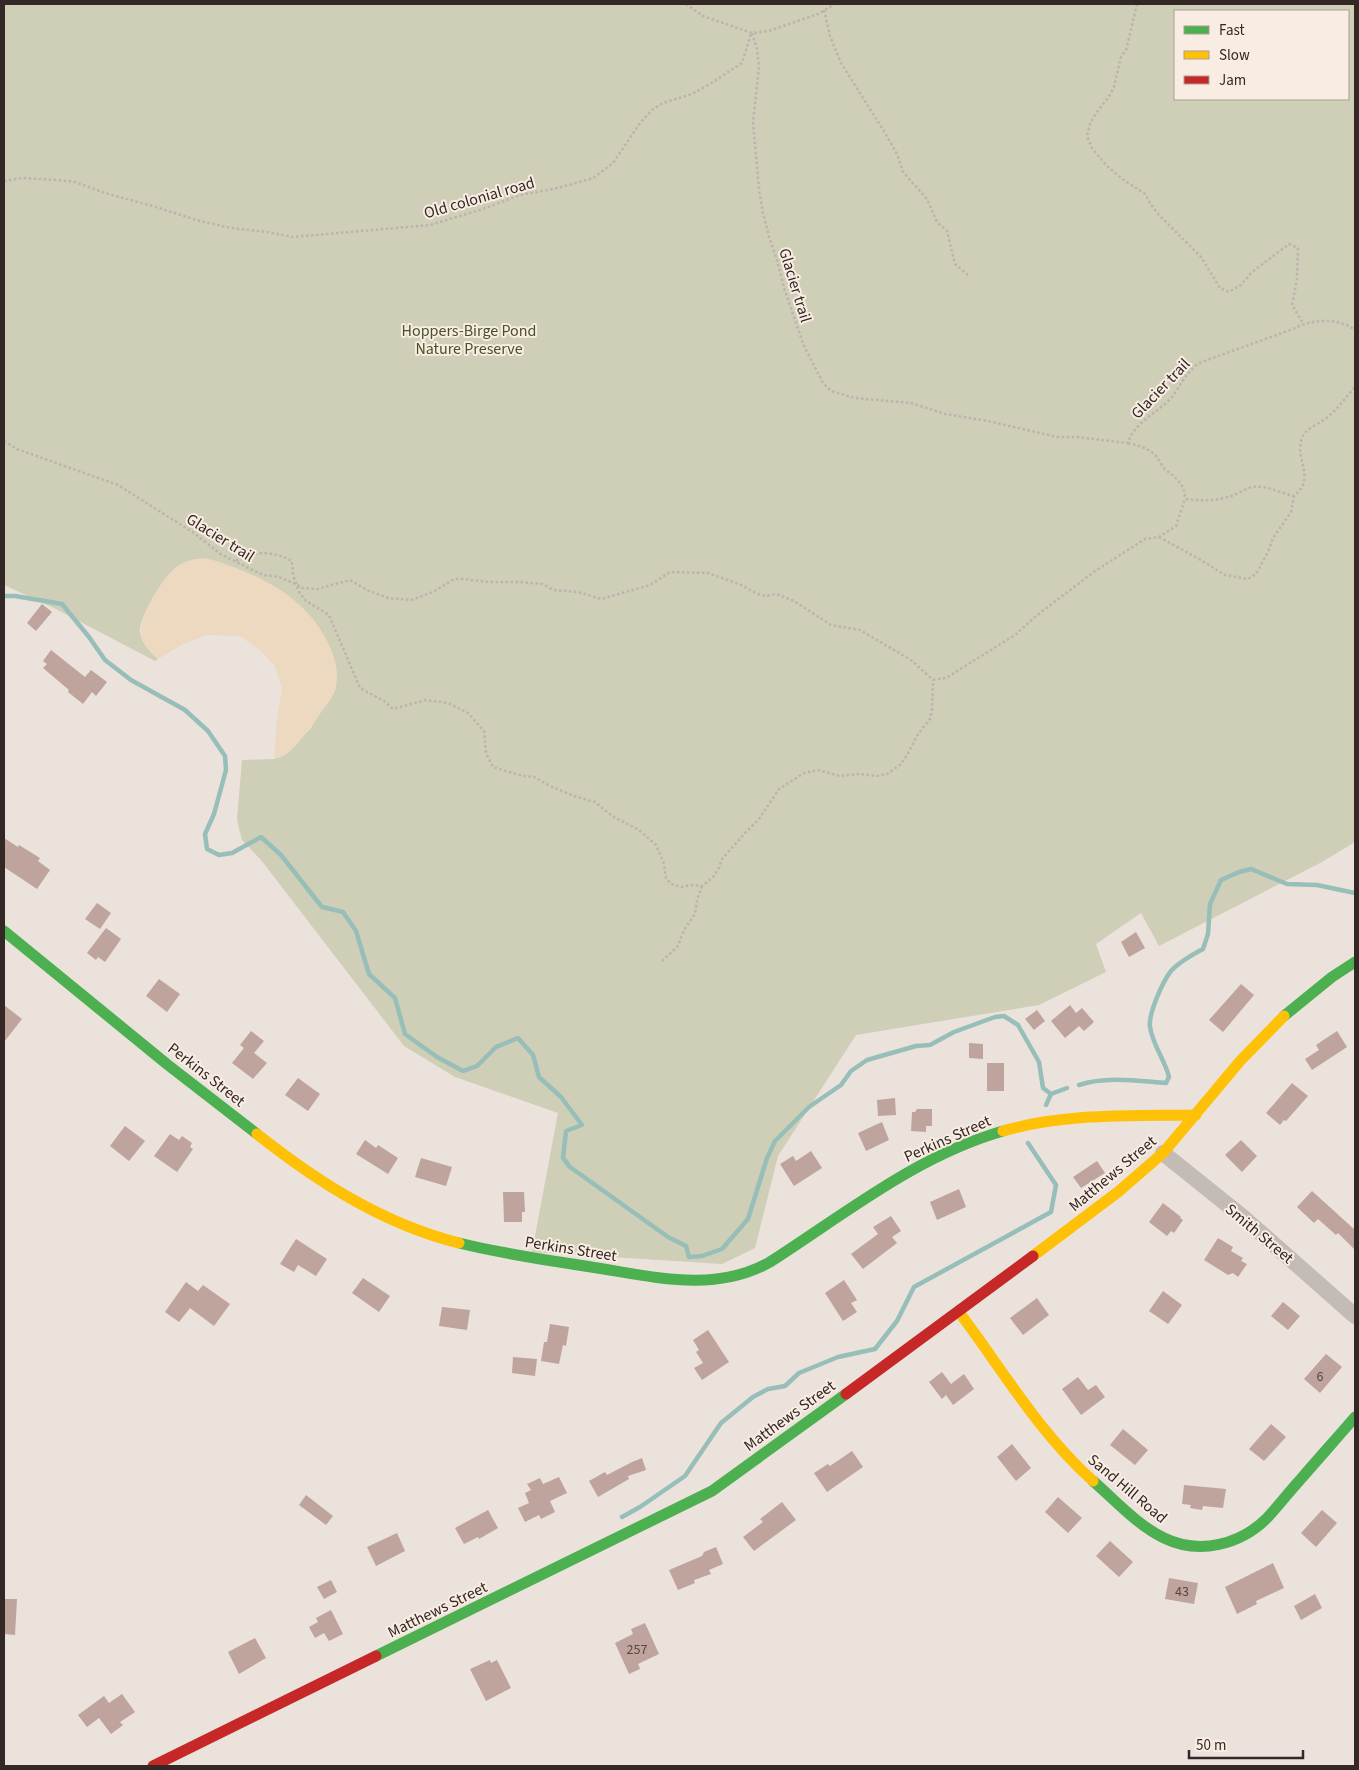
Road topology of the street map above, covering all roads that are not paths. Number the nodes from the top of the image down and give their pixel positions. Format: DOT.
graph roads {
  1 [pos="4,931"];
  2 [pos="1355,962"];
  3 [pos="1196,1116"];
  4 [pos="1163,1153"];
  5 [pos="959,1312"];
  6 [pos="1355,1316"];
  7 [pos="1355,1417"];
  8 [pos="153,1766"];
  1 -- 3 [label="street, Perkins Street"];
  2 -- 3 [label="street, Matthews Street"];
  3 -- 4 [label="street, Matthews Street"];
  4 -- 5 [label="street, Matthews Street"];
  4 -- 6 [label="street, Smith Street"];
  5 -- 7 [label="street, Sand Hill Road"];
  5 -- 8 [label="street, Matthews Street"];
}
